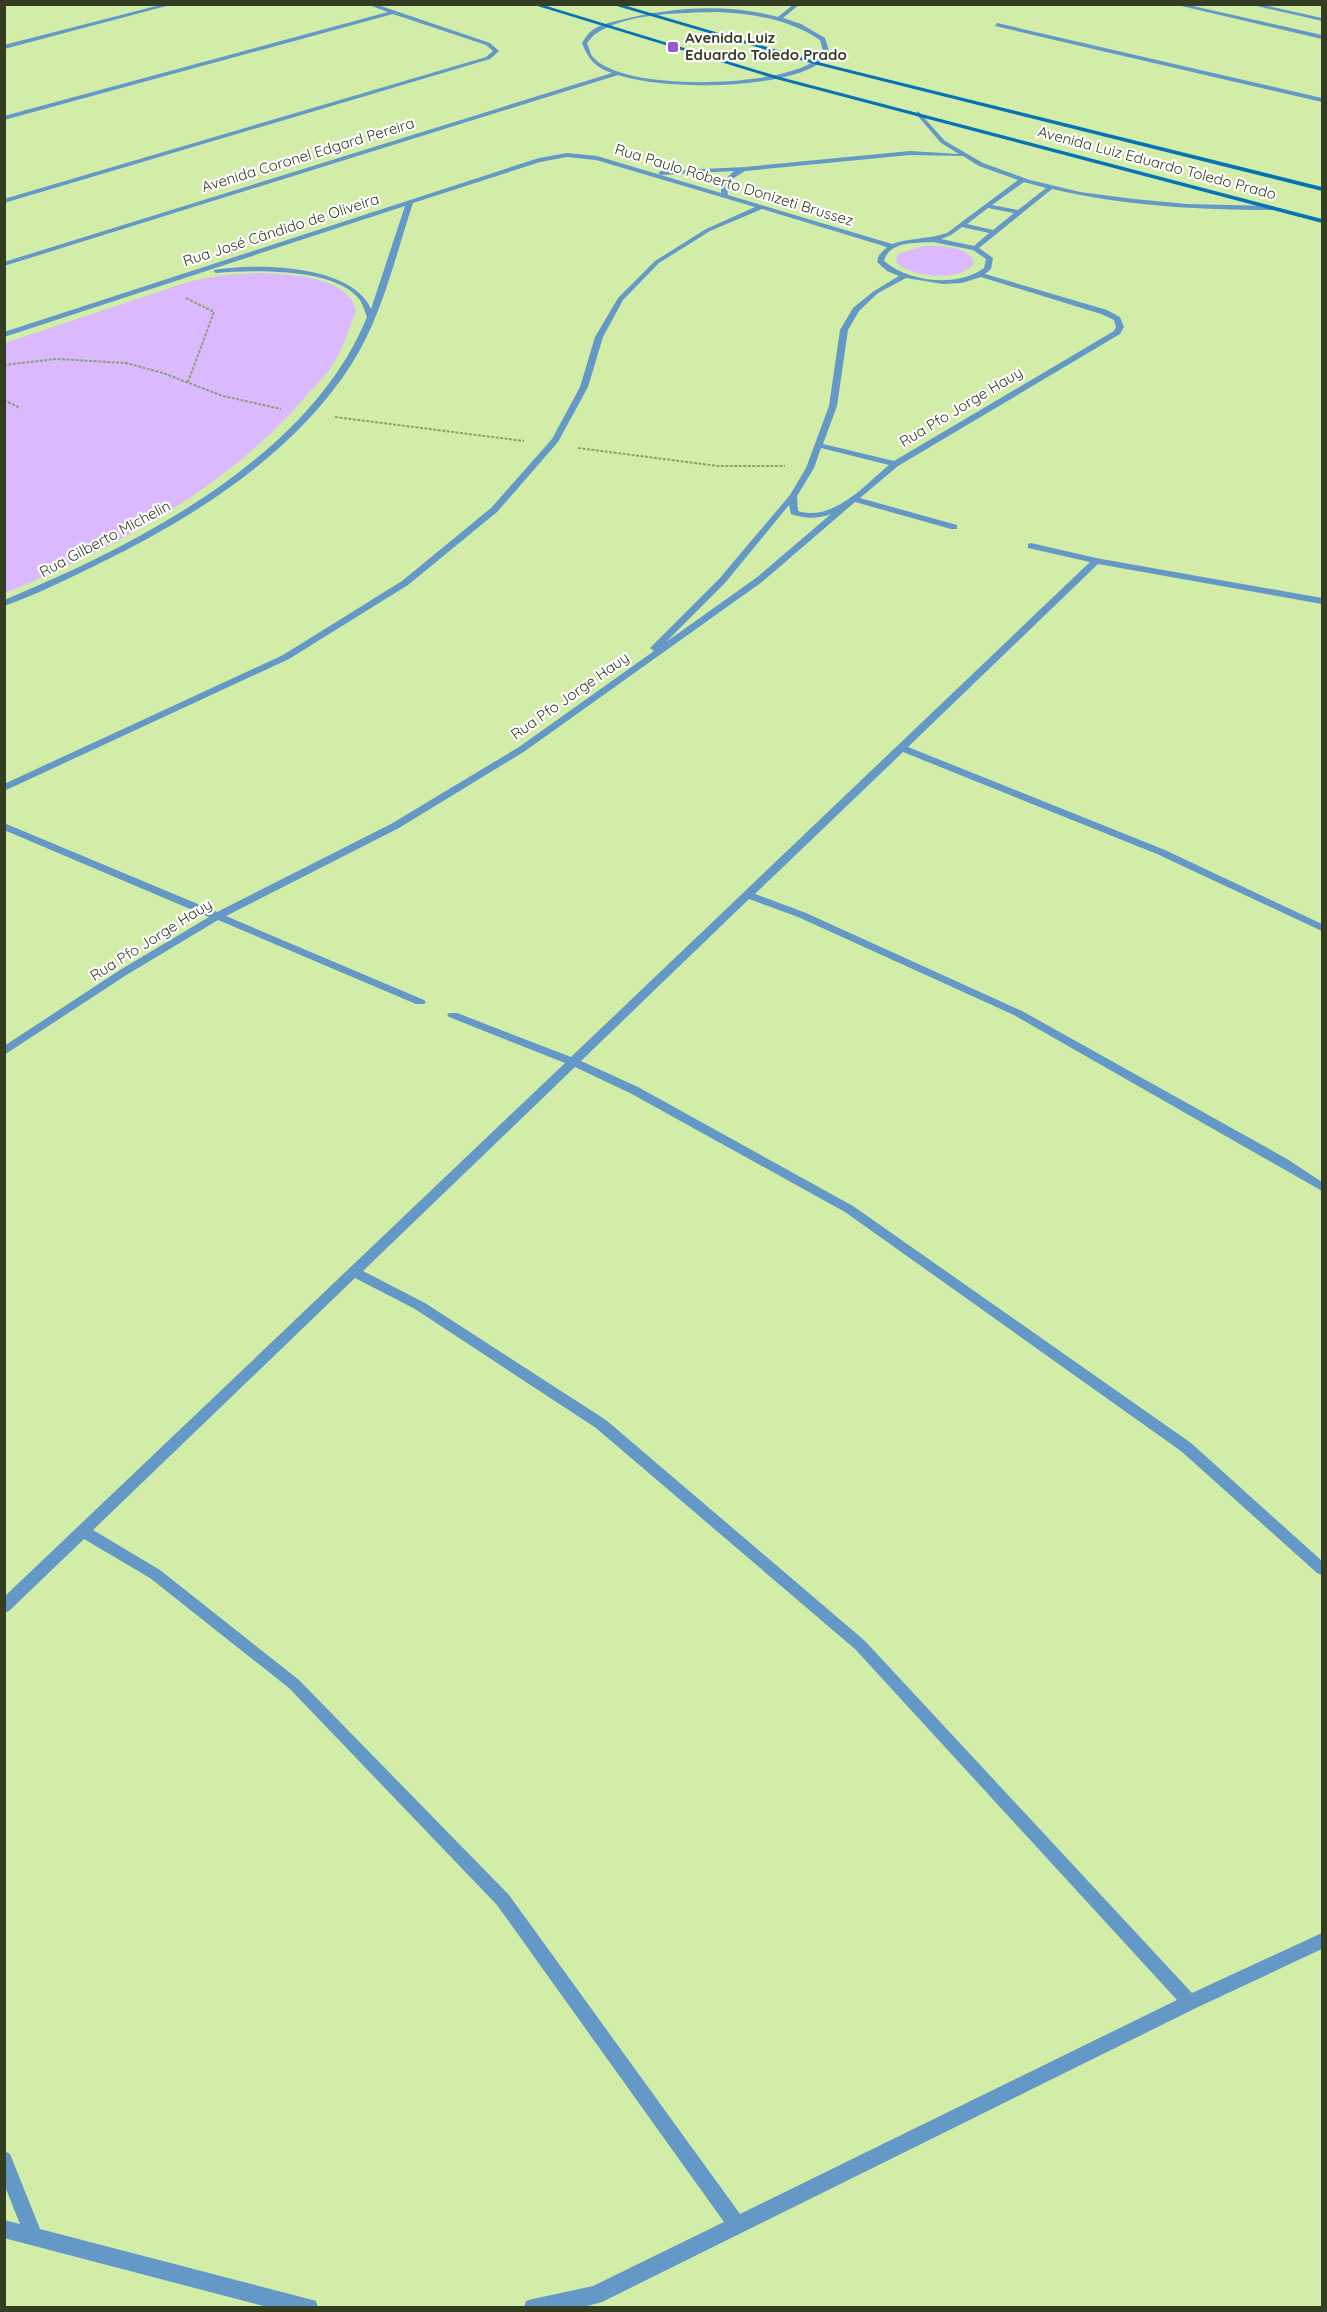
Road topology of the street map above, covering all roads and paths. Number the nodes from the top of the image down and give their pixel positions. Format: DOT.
graph roads {
  1 [pos="172,4"];
  2 [pos="368,4"];
  3 [pos="533,4"];
  4 [pos="612,4"];
  5 [pos="798,4"];
  6 [pos="1175,4"];
  7 [pos="1250,4"];
  8 [pos="755,6"];
  9 [pos="740,12"];
  10 [pos="393,13"];
  11 [pos="645,15"];
  12 [pos="780,18"];
  13 [pos="1323,20"];
  14 [pos="997,25"];
  15 [pos="604,27"];
  16 [pos="1323,37"];
  17 [pos="4,47"];
  18 [pos="816,63"];
  19 [pos="619,73"];
  20 [pos="778,78"];
  21 [pos="1323,100"];
  22 [pos="918,113"];
  23 [pos="4,118"];
  24 [pos="923,146"];
  25 [pos="896,154"];
  26 [pos="567,155"];
  27 [pos="968,157"];
  28 [pos="746,169"];
  29 [pos="652,174"];
  30 [pos="1024,179"];
  31 [pos="1051,187"];
  32 [pos="1323,189"];
  33 [pos="724,196"];
  34 [pos="4,201"];
  35 [pos="410,202"];
  36 [pos="986,206"];
  37 [pos="761,207"];
  38 [pos="1273,208"];
  39 [pos="1017,212"];
  40 [pos="1323,221"];
  41 [pos="961,225"];
  42 [pos="993,232"];
  43 [pos="933,240"];
  44 [pos="892,246"];
  45 [pos="975,248"];
  46 [pos="4,264"];
  47 [pos="980,275"];
  48 [pos="186,276"];
  49 [pos="903,277"];
  50 [pos="158,285"];
  51 [pos="370,316"];
  52 [pos="4,336"];
  53 [pos="4,365"];
  54 [pos="188,383"];
  55 [pos="4,400"];
  56 [pos="20,408"];
  57 [pos="310,414"];
  58 [pos="819,445"];
  59 [pos="896,464"];
  60 [pos="794,496"];
  61 [pos="854,499"];
  62 [pos="954,527"];
  63 [pos="1031,546"];
  64 [pos="1096,561"];
  65 [pos="1323,601"];
  66 [pos="4,603"];
  67 [pos="628,674"];
  68 [pos="902,748"];
  69 [pos="4,788"];
  70 [pos="4,826"];
  71 [pos="748,895"];
  72 [pos="219,915"];
  73 [pos="1323,928"];
  74 [pos="420,1002"];
  75 [pos="453,1015"];
  76 [pos="4,1052"];
  77 [pos="573,1062"];
  78 [pos="1323,1187"];
  79 [pos="354,1272"];
  80 [pos="84,1532"];
  81 [pos="1323,1569"];
  82 [pos="4,1607"];
  83 [pos="1323,1941"];
  84 [pos="1190,2002"];
  85 [pos="4,2160"];
  86 [pos="737,2225"];
  87 [pos="4,2229"];
  88 [pos="34,2236"];
  89 [pos="309,2307"];
  90 [pos="533,2307"];
  1 -- 17 [label="street"];
  2 -- 10 [label="street"];
  3 -- 15 [label="main road, Avenida Luiz Eduardo Toledo Prado"];
  4 -- 11 [label="main road, Avenida Luiz Eduardo Toledo Prado"];
  5 -- 12 [label="street"];
  6 -- 16 [label="street"];
  7 -- 13 [label="street"];
  8 -- 9 [label="street"];
  9 -- 11 [label="street"];
  9 -- 12 [label="street"];
  10 -- 23 [label="street"];
  10 -- 34 [label="street"];
  11 -- 15 [label="street"];
  11 -- 18 [label="main road, Avenida Luiz Eduardo Toledo Prado"];
  12 -- 18 [label="street"];
  14 -- 21 [label="street"];
  15 -- 19 [label="street"];
  15 -- 20 [label="main road, Avenida Luiz Eduardo Toledo Prado"];
  18 -- 20 [label="street"];
  18 -- 32 [label="main road, Avenida Luiz Eduardo Toledo Prado"];
  19 -- 20 [label="street"];
  19 -- 46 [label="street, Avenida Coronel Edgard Pereira"];
  20 -- 22 [label="main road, Avenida Luiz Eduardo Toledo Prado"];
  22 -- 27 [label="street"];
  22 -- 38 [label="main road, Avenida Luiz Eduardo Toledo Prado"];
  24 -- 25 [label="street"];
  25 -- 27 [label="street"];
  25 -- 28 [label="street"];
  26 -- 29 [label="street, Rua Paulo Roberto Donizeti Brussez"];
  26 -- 35 [label="street, Rua José Cândido de Oliveira"];
  27 -- 30 [label="street"];
  28 -- 29 [label="street"];
  28 -- 33 [label="street"];
  29 -- 33 [label="street, Rua Paulo Roberto Donizeti Brussez"];
  30 -- 31 [label="street"];
  30 -- 36 [label="street"];
  31 -- 38 [label="street"];
  31 -- 39 [label="street"];
  33 -- 37 [label="street, Rua Paulo Roberto Donizeti Brussez"];
  35 -- 48 [label="street, Rua José Cândido de Oliveira"];
  35 -- 51 [label="street, Rua Gilberto Michelin"];
  36 -- 39 [label="street"];
  36 -- 41 [label="street"];
  37 -- 44 [label="street, Rua Paulo Roberto Donizeti Brussez"];
  37 -- 69 [label="street"];
  38 -- 40 [label="main road, Avenida Luiz Eduardo Toledo Prado"];
  39 -- 42 [label="street"];
  41 -- 42 [label="street"];
  41 -- 43 [label="street"];
  42 -- 45 [label="street"];
  43 -- 44 [label="street"];
  43 -- 45 [label="street"];
  44 -- 49 [label="street"];
  45 -- 47 [label="street"];
  47 -- 49 [label="street"];
  47 -- 59 [label="street, Rua Pfo Jorge Hauy"];
  48 -- 50 [label="street, Rua José Cândido de Oliveira"];
  48 -- 51 [label="street"];
  49 -- 58 [label="street"];
  50 -- 52 [label="street, Rua José Cândido de Oliveira"];
  50 -- 54 [label="path"];
  51 -- 57 [label="street, Rua Gilberto Michelin"];
  53 -- 54 [label="path"];
  54 -- 57 [label="path"];
  55 -- 56 [label="path"];
  57 -- 66 [label="street, Rua Gilberto Michelin"];
  58 -- 59 [label="street"];
  58 -- 60 [label="street"];
  59 -- 61 [label="street, Rua Pfo Jorge Hauy"];
  60 -- 61 [label="street"];
  60 -- 67 [label="street"];
  61 -- 62 [label="street"];
  61 -- 67 [label="street, Rua Pfo Jorge Hauy"];
  63 -- 64 [label="street"];
  64 -- 65 [label="street"];
  64 -- 68 [label="street"];
  67 -- 72 [label="street, Rua Pfo Jorge Hauy"];
  68 -- 71 [label="street"];
  68 -- 73 [label="street"];
  70 -- 72 [label="street"];
  71 -- 77 [label="street"];
  71 -- 78 [label="street"];
  72 -- 74 [label="street"];
  72 -- 76 [label="street, Rua Pfo Jorge Hauy"];
  75 -- 77 [label="street"];
  77 -- 79 [label="street"];
  77 -- 81 [label="street"];
  79 -- 80 [label="street"];
  79 -- 84 [label="street"];
  80 -- 82 [label="street"];
  80 -- 86 [label="street"];
  83 -- 84 [label="street"];
  84 -- 86 [label="street"];
  85 -- 88 [label="street"];
  86 -- 90 [label="street"];
  87 -- 88 [label="street"];
  88 -- 89 [label="street"];
}
